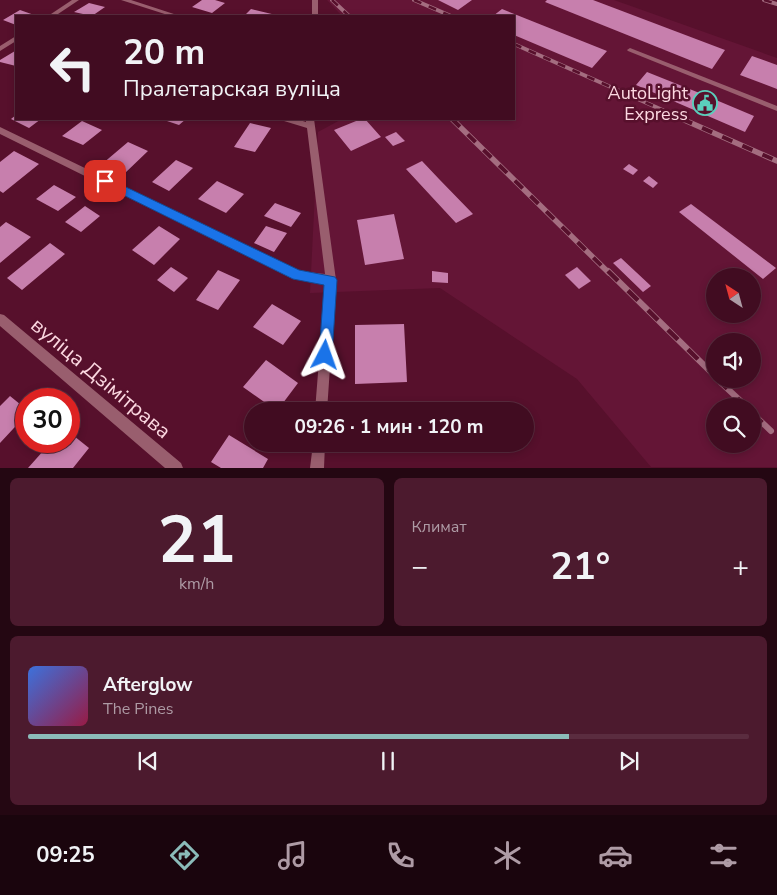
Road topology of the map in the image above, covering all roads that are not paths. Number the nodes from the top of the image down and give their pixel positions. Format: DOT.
graph roads {
  1 [pos="76,0"];
  2 [pos="124,0"];
  3 [pos="315,0"];
  4 [pos="53,15"];
  5 [pos="174,15"];
  6 [pos="315,15"];
  7 [pos="15,40"];
  8 [pos="0,49"];
  9 [pos="630,50"];
  10 [pos="777,109"];
  11 [pos="295,120"];
  12 [pos="310,122"];
  13 [pos="0,130"];
  14 [pos="331,280"];
  15 [pos="0,319"];
  16 [pos="322,402"];
  17 [pos="318,452"];
  18 [pos="176,468"];
  19 [pos="317,468"];
  1 -- 4 [label="street"];
  2 -- 5 [label="street"];
  3 -- 6 [label="street"];
  7 -- 8 [label="street"];
  9 -- 10 [label="lane"];
  11 -- 12 [label="street"];
  12 -- 14 [label="street"];
  13 -- 14 [label="street"];
  14 -- 16 [label="street"];
  15 -- 18 [label="street, вуліца Дзімітрава"];
  17 -- 19 [label="street"];
}
